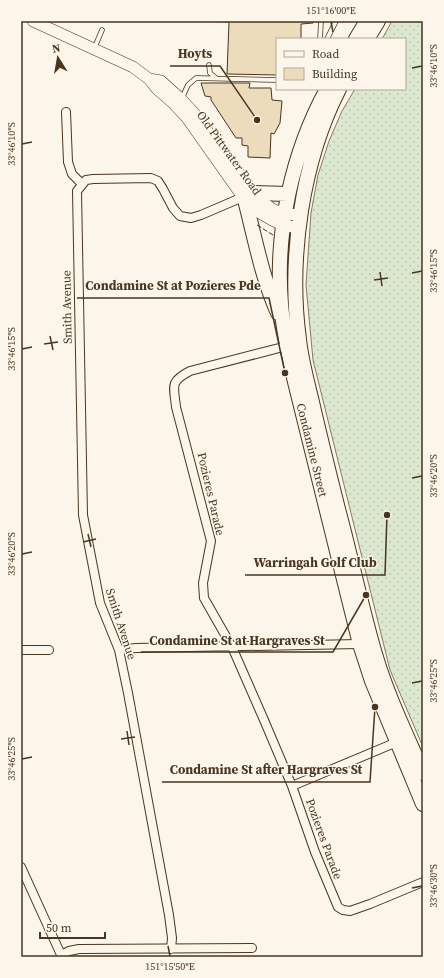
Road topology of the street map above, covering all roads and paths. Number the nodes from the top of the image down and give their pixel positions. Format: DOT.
graph roads {
  1 [pos="33,21"];
  2 [pos="321,21"];
  3 [pos="336,21"];
  4 [pos="367,21"];
  5 [pos="378,21"];
  6 [pos="102,30"];
  7 [pos="320,38"];
  8 [pos="328,38"];
  9 [pos="357,38"];
  10 [pos="368,38"];
  11 [pos="94,49"];
  12 [pos="209,65"];
  13 [pos="149,79"];
  14 [pos="216,79"];
  15 [pos="276,80"];
  16 [pos="326,90"];
  17 [pos="339,90"];
  18 [pos="182,99"];
  19 [pos="66,112"];
  20 [pos="82,184"];
  21 [pos="288,194"];
  22 [pos="247,197"];
  23 [pos="284,219"];
  24 [pos="299,222"];
  25 [pos="284,325"];
  26 [pos="287,346"];
  27 [pos="366,644"];
  28 [pos="232,647"];
  29 [pos="21,650"];
  30 [pos="49,650"];
  31 [pos="119,650"];
  32 [pos="396,742"];
  33 [pos="423,773"];
  34 [pos="292,786"];
  35 [pos="423,804"];
  36 [pos="21,867"];
  37 [pos="423,882"];
  38 [pos="252,948"];
  39 [pos="172,949"];
  40 [pos="62,956"];
  1 -- 11 [label="street, Old Pittwater Road"];
  2 -- 7 [label="lane"];
  3 -- 8 [label="lane"];
  4 -- 9 [label="highway"];
  5 -- 10 [label="highway"];
  6 -- 11 [label="lane"];
  11 -- 13 [label="street, Old Pittwater Road"];
  12 -- 14 [label="lane"];
  13 -- 18 [label="street, Old Pittwater Road"];
  13 -- 22 [label="street, Old Pittwater Road"];
  14 -- 15 [label="lane"];
  14 -- 18 [label="lane"];
  16 -- 21 [label="highway, Condamine Street"];
  17 -- 24 [label="highway, Condamine Street"];
  18 -- 22 [label="street, Old Pittwater Road"];
  19 -- 20 [label="street"];
  20 -- 22 [label="street"];
  20 -- 31 [label="street, Smith Avenue"];
  21 -- 22 [label="highway"];
  21 -- 23 [label="highway, Condamine Street"];
  22 -- 23 [label="street, Old Pittwater Road"];
  22 -- 25 [label="highway"];
  23 -- 24 [label="street, Old Pittwater Road"];
  23 -- 25 [label="highway, Condamine Street"];
  24 -- 27 [label="highway, Condamine Street"];
  25 -- 26 [label="highway, Condamine Street"];
  26 -- 27 [label="highway, Condamine Street"];
  26 -- 28 [label="street, Pozieres Parade"];
  27 -- 28 [label="street"];
  27 -- 32 [label="highway, Condamine Street"];
  27 -- 33 [label="highway, Condamine Street"];
  28 -- 31 [label="street"];
  28 -- 34 [label="street, Pozieres Parade"];
  29 -- 30 [label="street"];
  31 -- 39 [label="street, Smith Avenue"];
  32 -- 34 [label="street"];
  32 -- 35 [label="highway, Condamine Street"];
  34 -- 37 [label="street, Pozieres Parade"];
  36 -- 40 [label="street"];
  38 -- 39 [label="street"];
  39 -- 40 [label="street"];
}
